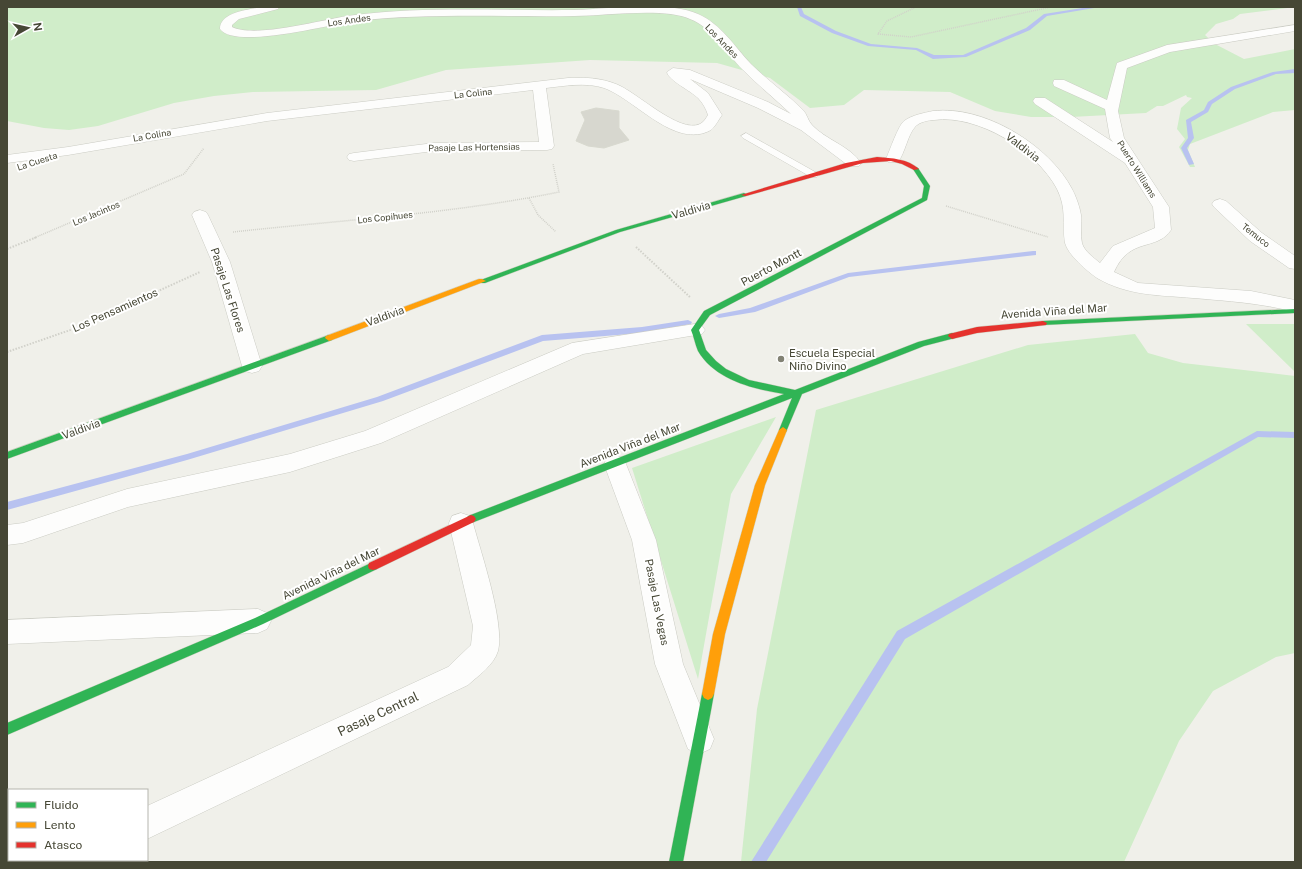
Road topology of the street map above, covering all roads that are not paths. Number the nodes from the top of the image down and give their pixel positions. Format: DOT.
graph roads {
  1 [pos="274,7"];
  2 [pos="1295,28"];
  3 [pos="1059,83"];
  4 [pos="539,86"];
  5 [pos="1040,101"];
  6 [pos="1112,107"];
  7 [pos="806,127"];
  8 [pos="746,136"];
  9 [pos="68,151"];
  10 [pos="354,157"];
  11 [pos="893,159"];
  12 [pos="7,160"];
  13 [pos="854,163"];
  14 [pos="1135,164"];
  15 [pos="7,171"];
  16 [pos="814,174"];
  17 [pos="1220,204"];
  18 [pos="200,215"];
  19 [pos="1295,264"];
  20 [pos="1104,274"];
  21 [pos="1295,306"];
  22 [pos="1295,311"];
  23 [pos="701,322"];
  24 [pos="252,366"];
  25 [pos="798,393"];
  26 [pos="7,456"];
  27 [pos="615,464"];
  28 [pos="461,523"];
  29 [pos="7,535"];
  30 [pos="260,621"];
  31 [pos="7,632"];
  32 [pos="7,729"];
  33 [pos="699,739"];
  34 [pos="148,823"];
  35 [pos="672,861"];
  1 -- 7 [label="street, Los Andes"];
  2 -- 6 [label="street, Puerto Williams"];
  3 -- 6 [label="street"];
  4 -- 7 [label="street, La Colina"];
  4 -- 9 [label="street, La Colina"];
  4 -- 10 [label="street, Pasaje Las Hortensias"];
  5 -- 14 [label="street"];
  6 -- 14 [label="street, Puerto Williams"];
  7 -- 13 [label="street, Los Andes"];
  8 -- 16 [label="lane"];
  9 -- 12 [label="street, La Colina"];
  9 -- 15 [label="street, La Cuesta"];
  11 -- 13 [label="street, Valdivia"];
  11 -- 20 [label="street, Valdivia"];
  11 -- 23 [label="street, Puerto Montt"];
  13 -- 16 [label="street, Valdivia"];
  14 -- 20 [label="street, Puerto Williams"];
  16 -- 24 [label="street, Valdivia"];
  17 -- 19 [label="street, Temuco"];
  18 -- 24 [label="street, Pasaje Las Flores"];
  20 -- 21 [label="street"];
  22 -- 25 [label="street, Avenida Viña del Mar"];
  23 -- 25 [label="street"];
  23 -- 29 [label="street"];
  24 -- 26 [label="street, Valdivia"];
  25 -- 27 [label="street, Avenida Viña del Mar"];
  25 -- 33 [label="street"];
  27 -- 28 [label="street, Avenida Viña del Mar"];
  27 -- 33 [label="street, Pasaje Las Vegas"];
  28 -- 30 [label="street, Avenida Viña del Mar"];
  28 -- 34 [label="street, Pasaje Central"];
  30 -- 31 [label="street"];
  30 -- 32 [label="street, Avenida Viña del Mar"];
  33 -- 35 [label="street"];
}
